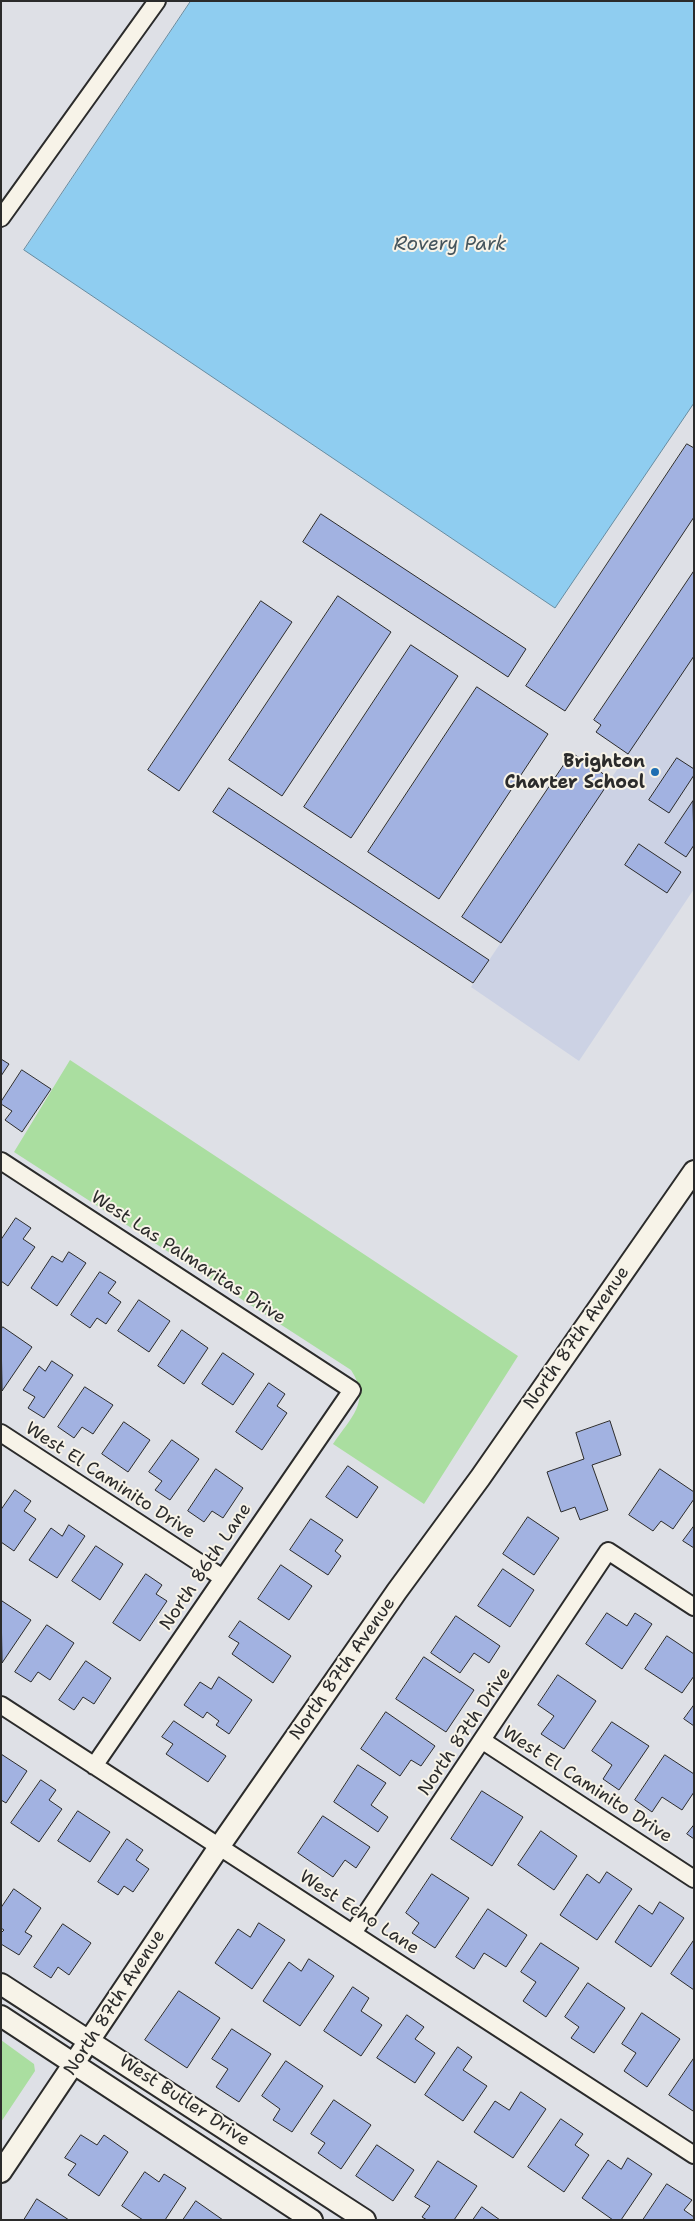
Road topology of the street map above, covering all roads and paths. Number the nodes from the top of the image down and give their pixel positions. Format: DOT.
graph roads {
  1 [pos="157,1"];
  2 [pos="1,218"];
  3 [pos="1,1161"];
  4 [pos="694,1171"];
  5 [pos="352,1390"];
  6 [pos="1,1433"];
  7 [pos="223,1578"];
  8 [pos="694,1607"];
  9 [pos="1,1705"];
  10 [pos="483,1741"];
  11 [pos="94,1766"];
  12 [pos="219,1846"];
  13 [pos="694,1879"];
  14 [pos="353,1933"];
  15 [pos="1,1984"];
  16 [pos="1,2016"];
  17 [pos="89,2040"];
  18 [pos="74,2064"];
  19 [pos="694,2155"];
  20 [pos="1,2172"];
  21 [pos="312,2220"];
  22 [pos="365,2220"];
  1 -- 2 [label="street"];
  3 -- 5 [label="street, West Las Palmaritas Drive"];
  4 -- 12 [label="street, North 87th Avenue"];
  5 -- 7 [label="street, North 86th Lane"];
  6 -- 7 [label="street, West El Caminito Drive"];
  7 -- 11 [label="street, North 86th Lane"];
  8 -- 10 [label="street, North 87th Drive"];
  9 -- 11 [label="street, West Echo Lane"];
  10 -- 13 [label="street, West El Caminito Drive"];
  10 -- 14 [label="street, North 87th Drive"];
  11 -- 12 [label="street, West Echo Lane"];
  12 -- 14 [label="street, West Echo Lane"];
  12 -- 17 [label="street, North 87th Avenue"];
  14 -- 19 [label="street, West Echo Lane"];
  15 -- 17 [label="street, West Butler Drive"];
  16 -- 18 [label="street, West Butler Drive"];
  17 -- 18 [label="street, North 87th Avenue"];
  17 -- 22 [label="street, West Butler Drive"];
  18 -- 20 [label="street, North 87th Avenue"];
  18 -- 21 [label="street, West Butler Drive"];
}
